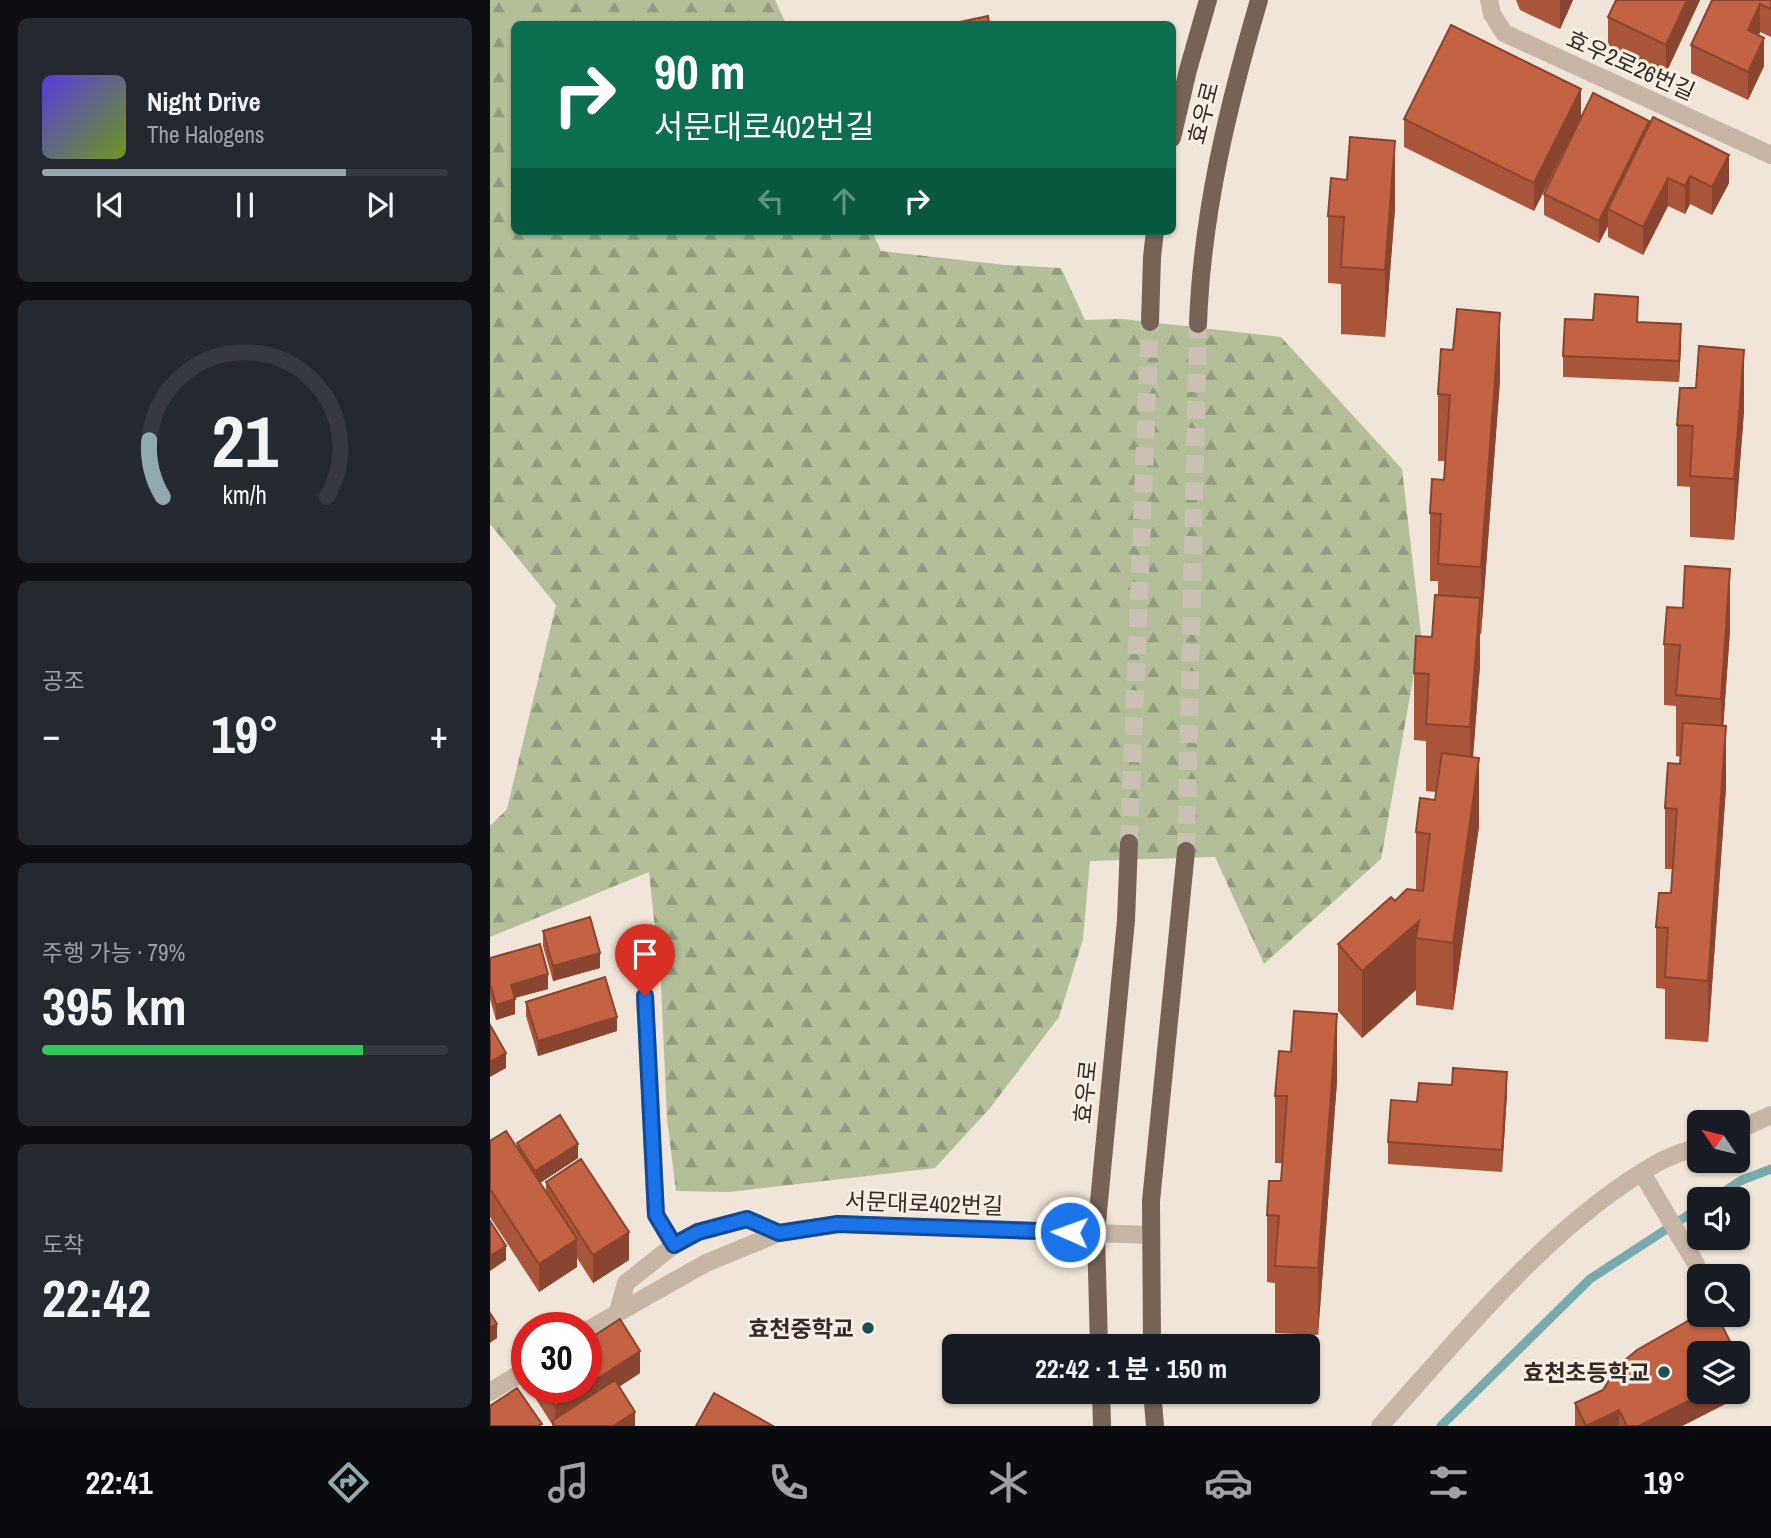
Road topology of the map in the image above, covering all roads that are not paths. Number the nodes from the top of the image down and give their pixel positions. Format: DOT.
graph roads {
  1 [pos="1208,0"];
  2 [pos="1259,0"];
  3 [pos="1489,0"];
  4 [pos="1176,121"];
  5 [pos="1771,155"];
  6 [pos="1155,235"];
  7 [pos="1150,323"];
  8 [pos="1198,324"];
  9 [pos="1129,843"];
  10 [pos="1186,852"];
  11 [pos="645,996"];
  12 [pos="1771,1115"];
  13 [pos="1750,1125"];
  14 [pos="1687,1151"];
  15 [pos="1642,1173"];
  16 [pos="779,1233"];
  17 [pos="1096,1233"];
  18 [pos="1151,1236"];
  19 [pos="674,1245"];
  20 [pos="1692,1258"];
  21 [pos="618,1312"];
  22 [pos="602,1322"];
  23 [pos="1099,1334"];
  24 [pos="1152,1334"];
  25 [pos="511,1379"];
  26 [pos="490,1392"];
  27 [pos="1101,1404"];
  28 [pos="1153,1404"];
  29 [pos="1102,1426"];
  30 [pos="1155,1426"];
  31 [pos="1380,1426"];
  1 -- 4 [label="main road, 효우로"];
  2 -- 8 [label="main road, 효우로"];
  3 -- 5 [label="street, 효우2로26번길"];
  6 -- 7 [label="main road"];
  9 -- 17 [label="main road, 효우로"];
  10 -- 18 [label="main road"];
  11 -- 19 [label="street"];
  12 -- 13 [label="street"];
  14 -- 15 [label="street"];
  15 -- 20 [label="street"];
  15 -- 31 [label="street"];
  16 -- 17 [label="street, 서문대로402번길"];
  16 -- 19 [label="street"];
  16 -- 21 [label="street, 서문대로402번길"];
  17 -- 18 [label="street, 서문대로402번길"];
  17 -- 23 [label="main road, 효우로"];
  18 -- 24 [label="main road"];
  19 -- 21 [label="street"];
  21 -- 22 [label="street, 서문대로402번길"];
  25 -- 26 [label="street"];
  27 -- 29 [label="main road"];
  28 -- 30 [label="main road"];
}
